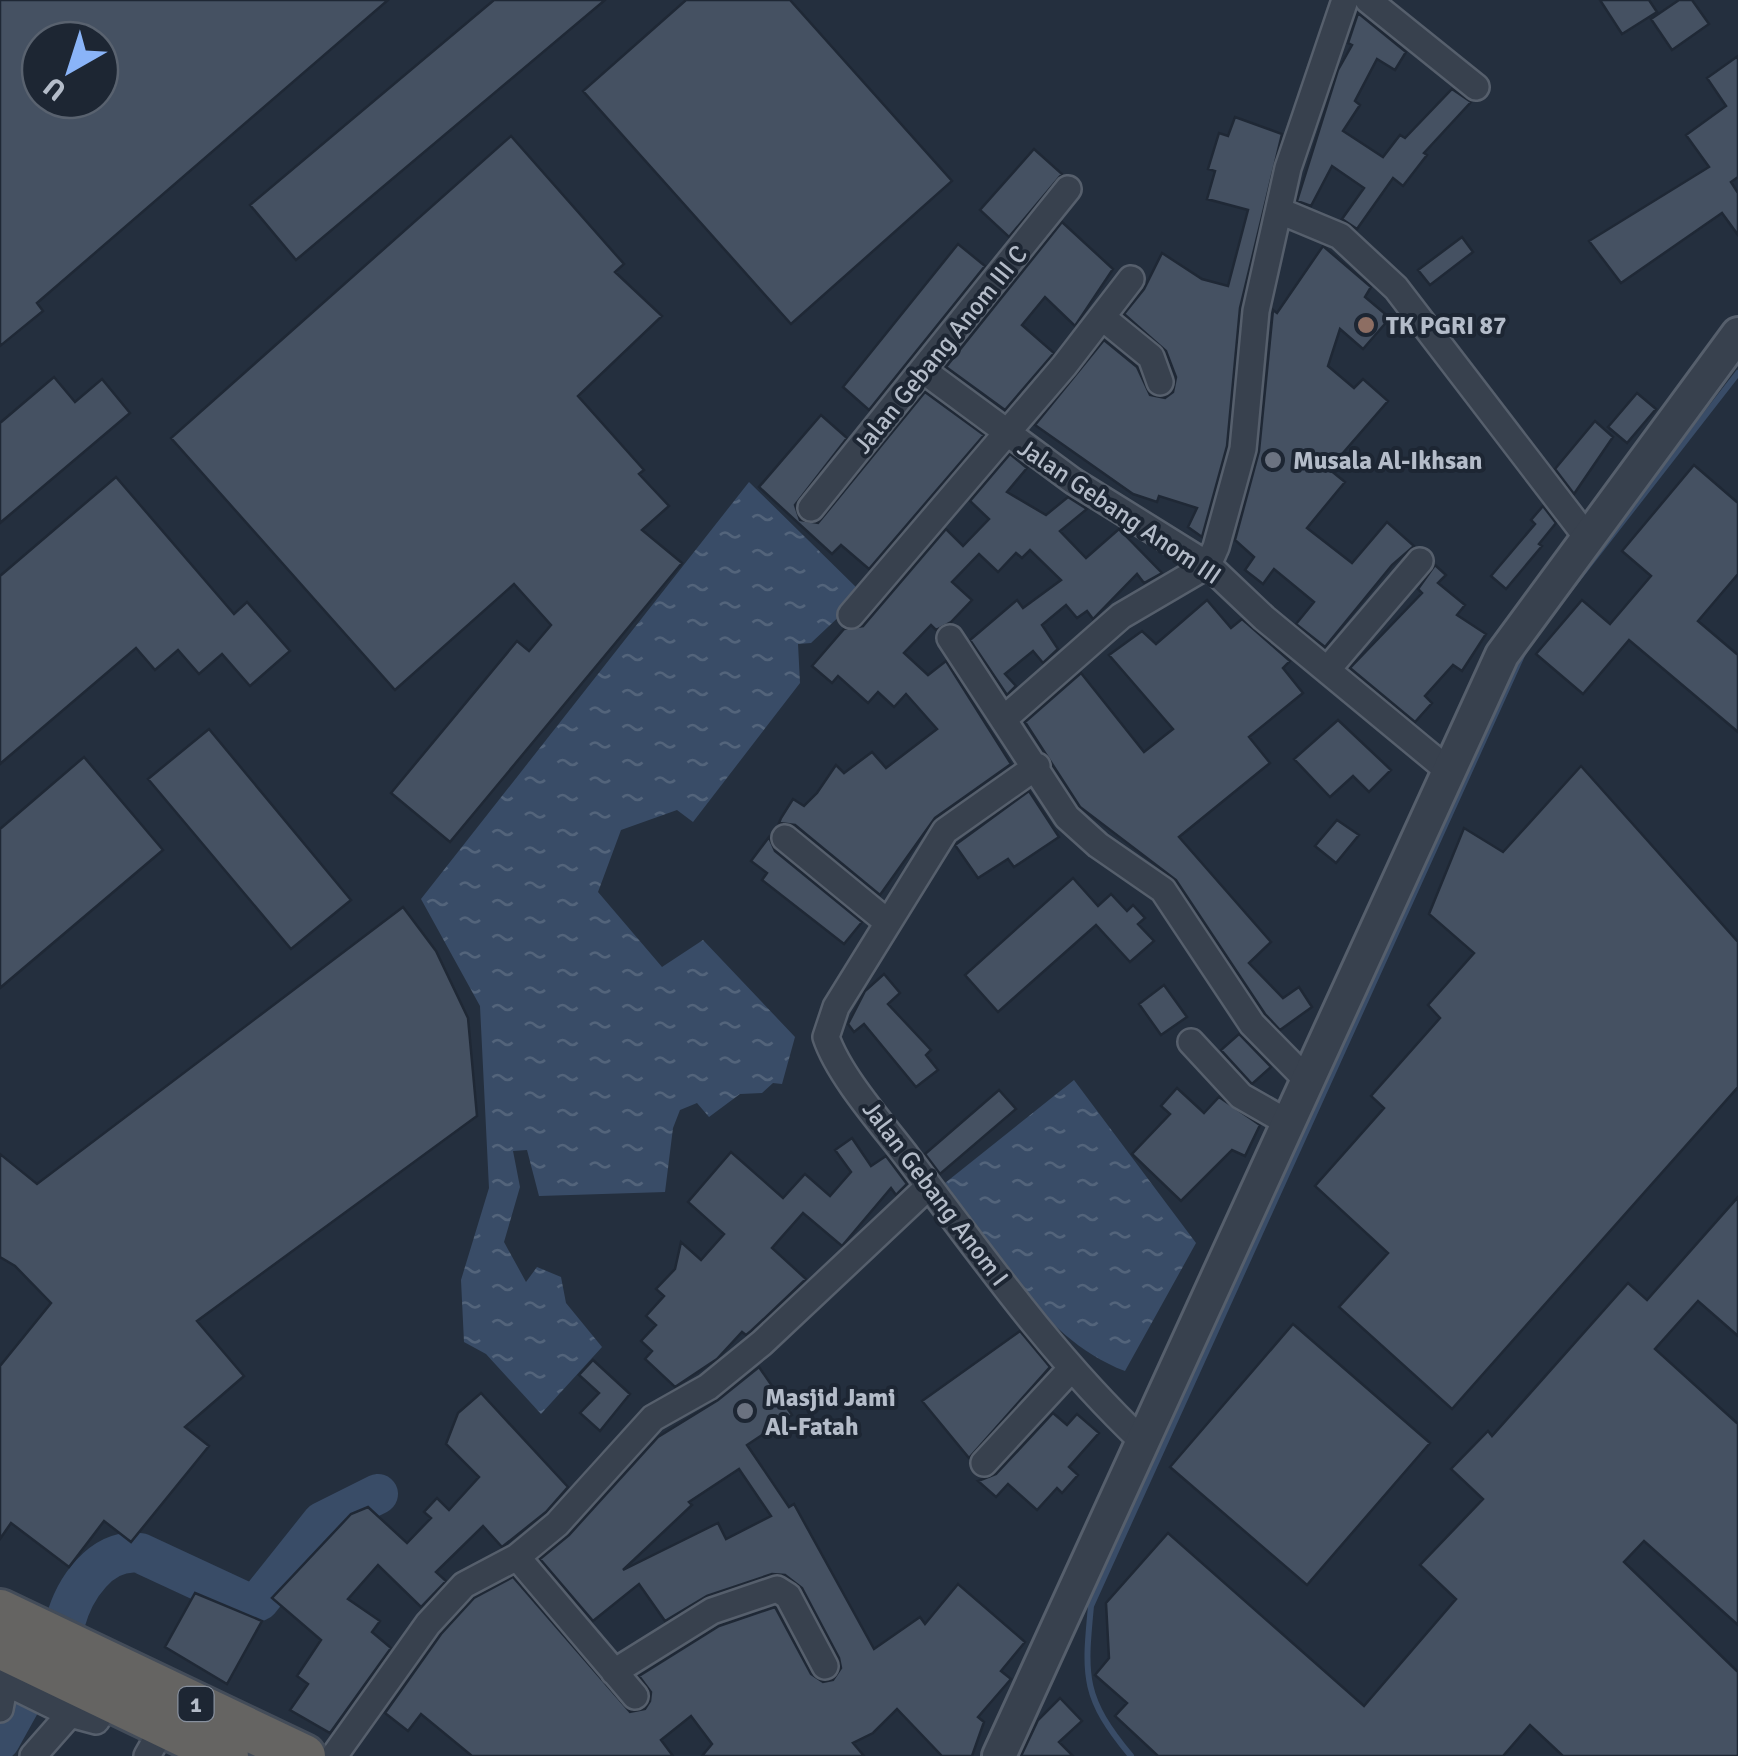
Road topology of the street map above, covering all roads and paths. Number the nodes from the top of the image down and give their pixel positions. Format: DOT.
graph roads {
  1 [pos="1344,0"];
  2 [pos="1368,0"];
  3 [pos="1476,87"];
  4 [pos="1068,189"];
  5 [pos="1280,210"];
  6 [pos="1131,279"];
  7 [pos="1102,317"];
  8 [pos="1738,334"];
  9 [pos="924,371"];
  10 [pos="1160,382"];
  11 [pos="1006,434"];
  12 [pos="811,508"];
  13 [pos="1586,536"];
  14 [pos="1420,561"];
  15 [pos="1208,565"];
  16 [pos="851,615"];
  17 [pos="950,638"];
  18 [pos="1326,670"];
  19 [pos="1005,718"];
  20 [pos="1036,766"];
  21 [pos="1450,772"];
  22 [pos="785,838"];
  23 [pos="886,920"];
  24 [pos="1191,1042"];
  25 [pos="1309,1082"];
  26 [pos="1290,1124"];
  27 [pos="929,1186"];
  28 [pos="1071,1369"];
  29 [pos="1142,1441"];
  30 [pos="984,1463"];
  31 [pos="516,1556"];
  32 [pos="8,1653"];
  33 [pos="826,1666"];
  34 [pos="614,1672"];
  35 [pos="76,1689"];
  36 [pos="635,1696"];
  37 [pos="0,1710"];
  38 [pos="156,1741"];
  39 [pos="33,1756"];
  40 [pos="227,1756"];
  41 [pos="304,1756"];
  42 [pos="334,1756"];
  43 [pos="1000,1756"];
  1 -- 5 [label="street"];
  2 -- 3 [label="street"];
  4 -- 9 [label="street, Jalan Gebang Anom III C"];
  5 -- 13 [label="street"];
  5 -- 15 [label="street"];
  6 -- 7 [label="street"];
  7 -- 10 [label="street"];
  7 -- 11 [label="street"];
  8 -- 13 [label="street"];
  9 -- 11 [label="street, Jalan Gebang Anom III"];
  9 -- 12 [label="street, Jalan Gebang Anom III C"];
  11 -- 15 [label="street, Jalan Gebang Anom III"];
  11 -- 16 [label="street"];
  13 -- 21 [label="street"];
  14 -- 18 [label="street"];
  15 -- 18 [label="street, Jalan Gebang Anom III"];
  15 -- 19 [label="street"];
  17 -- 19 [label="street"];
  18 -- 21 [label="street, Jalan Gebang Anom III"];
  19 -- 20 [label="street"];
  20 -- 23 [label="street"];
  20 -- 25 [label="street"];
  21 -- 25 [label="street"];
  22 -- 23 [label="street"];
  23 -- 27 [label="street, Jalan Gebang Anom I"];
  24 -- 26 [label="street"];
  25 -- 26 [label="street"];
  26 -- 29 [label="street"];
  27 -- 28 [label="street, Jalan Gebang Anom I"];
  27 -- 31 [label="street"];
  28 -- 29 [label="street, Jalan Gebang Anom I"];
  28 -- 30 [label="street"];
  29 -- 43 [label="street"];
  31 -- 34 [label="street"];
  31 -- 42 [label="street"];
  32 -- 35 [label="highway, 1"];
  32 -- 35 [label="street"];
  32 -- 37 [label="street"];
  33 -- 34 [label="street"];
  34 -- 36 [label="street"];
  35 -- 38 [label="highway, 1"];
  35 -- 39 [label="street"];
  35 -- 41 [label="highway, 1"];
  38 -- 40 [label="highway, 1"];
}
